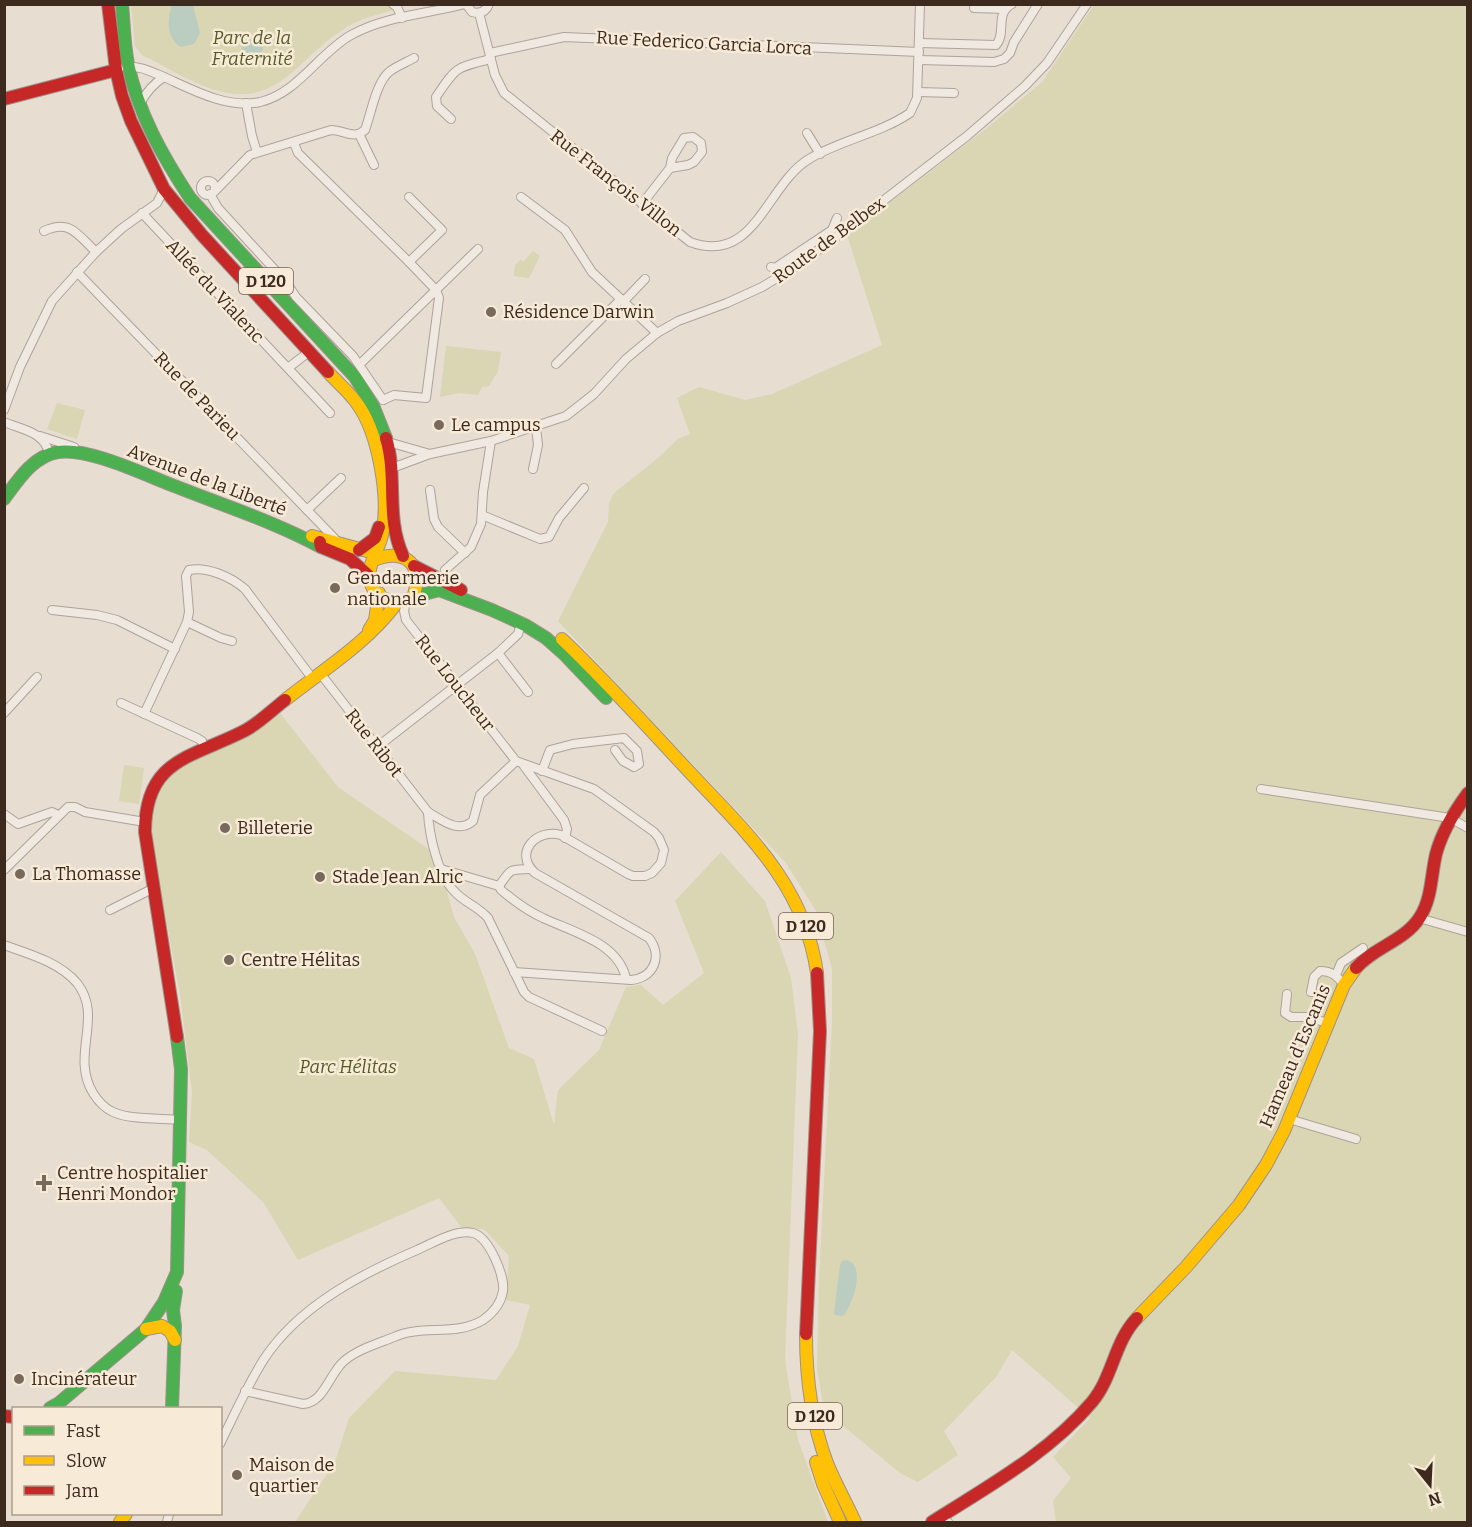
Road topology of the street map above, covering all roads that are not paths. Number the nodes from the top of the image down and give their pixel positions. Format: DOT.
graph roads {
  1 [pos="108,4"];
  2 [pos="122,4"];
  3 [pos="465,4"];
  4 [pos="489,4"];
  5 [pos="920,4"];
  6 [pos="1038,4"];
  7 [pos="1087,4"];
  8 [pos="396,5"];
  9 [pos="1008,7"];
  10 [pos="974,8"];
  11 [pos="479,13"];
  12 [pos="402,18"];
  13 [pos="919,52"];
  14 [pos="490,56"];
  15 [pos="414,58"];
  16 [pos="122,68"];
  17 [pos="164,77"];
  18 [pos="918,92"];
  19 [pos="954,93"];
  20 [pos="4,99"];
  21 [pos="246,103"];
  22 [pos="140,104"];
  23 [pos="451,119"];
  24 [pos="807,133"];
  25 [pos="359,134"];
  26 [pos="294,143"];
  27 [pos="257,152"];
  28 [pos="820,154"];
  29 [pos="242,163"];
  30 [pos="374,165"];
  31 [pos="670,168"];
  32 [pos="164,189"];
  33 [pos="212,192"];
  34 [pos="409,197"];
  35 [pos="521,197"];
  36 [pos="172,201"];
  37 [pos="157,203"];
  38 [pos="642,204"];
  39 [pos="142,213"];
  40 [pos="837,218"];
  41 [pos="44,231"];
  42 [pos="478,249"];
  43 [pos="96,252"];
  44 [pos="789,259"];
  45 [pos="409,261"];
  46 [pos="771,267"];
  47 [pos="795,267"];
  48 [pos="77,272"];
  49 [pos="645,279"];
  50 [pos="436,290"];
  51 [pos="622,301"];
  52 [pos="290,302"];
  53 [pos="317,319"];
  54 [pos="657,333"];
  55 [pos="309,351"];
  56 [pos="360,364"];
  57 [pos="556,364"];
  58 [pos="288,368"];
  59 [pos="383,400"];
  60 [pos="4,410"];
  61 [pos="330,413"];
  62 [pos="4,423"];
  63 [pos="383,427"];
  64 [pos="536,427"];
  65 [pos="491,441"];
  66 [pos="388,442"];
  67 [pos="46,445"];
  68 [pos="430,454"];
  69 [pos="108,461"];
  70 [pos="392,468"];
  71 [pos="533,469"];
  72 [pos="341,478"];
  73 [pos="584,488"];
  74 [pos="430,490"];
  75 [pos="4,499"];
  76 [pos="307,510"];
  77 [pos="383,511"];
  78 [pos="482,515"];
  79 [pos="316,520"];
  80 [pos="320,542"];
  81 [pos="343,546"];
  82 [pos="359,550"];
  83 [pos="465,553"];
  84 [pos="379,556"];
  85 [pos="403,556"];
  86 [pos="414,566"];
  87 [pos="445,570"];
  88 [pos="370,577"];
  89 [pos="379,593"];
  90 [pos="405,601"];
  91 [pos="52,610"];
  92 [pos="187,622"];
  93 [pos="521,624"];
  94 [pos="364,639"];
  95 [pos="232,641"];
  96 [pos="175,649"];
  97 [pos="498,652"];
  98 [pos="316,676"];
  99 [pos="37,677"];
  100 [pos="456,684"];
  101 [pos="528,692"];
  102 [pos="121,703"];
  103 [pos="4,712"];
  104 [pos="144,714"];
  105 [pos="377,747"];
  106 [pos="205,748"];
  107 [pos="615,750"];
  108 [pos="520,763"];
  109 [pos="542,771"];
  110 [pos="1261,789"];
  111 [pos="1467,793"];
  112 [pos="428,812"];
  113 [pos="4,814"];
  114 [pos="58,815"];
  115 [pos="1450,818"];
  116 [pos="145,822"];
  117 [pos="1467,828"];
  118 [pos="565,838"];
  119 [pos="441,869"];
  120 [pos="530,869"];
  121 [pos="4,870"];
  122 [pos="499,886"];
  123 [pos="154,888"];
  124 [pos="110,910"];
  125 [pos="1419,918"];
  126 [pos="1467,932"];
  127 [pos="4,945"];
  128 [pos="1363,948"];
  129 [pos="514,972"];
  130 [pos="1336,975"];
  131 [pos="627,980"];
  132 [pos="1344,985"];
  133 [pos="1311,992"];
  134 [pos="1287,994"];
  135 [pos="1328,1023"];
  136 [pos="602,1031"];
  137 [pos="1289,1119"];
  138 [pos="181,1120"];
  139 [pos="1356,1139"];
  140 [pos="177,1272"];
  141 [pos="146,1329"];
  142 [pos="174,1340"];
  143 [pos="245,1391"];
  144 [pos="55,1407"];
  145 [pos="172,1407"];
  146 [pos="222,1440"];
  147 [pos="939,1521"];
  148 [pos="840,1522"];
  149 [pos="855,1522"];
  1 -- 16 [label="main road, D 120"];
  2 -- 16 [label="main road, D 120"];
  3 -- 11 [label="street"];
  3 -- 12 [label="street"];
  4 -- 11 [label="street"];
  5 -- 13 [label="street, Rue François Villon"];
  6 -- 13 [label="street"];
  7 -- 47 [label="street, Route de Belbex"];
  8 -- 12 [label="street"];
  9 -- 10 [label="street"];
  9 -- 13 [label="street"];
  11 -- 14 [label="street, Rue François Villon"];
  12 -- 21 [label="street"];
  13 -- 14 [label="street, Rue Federico Garcia Lorca"];
  13 -- 18 [label="street, Rue François Villon"];
  14 -- 23 [label="street, Rue Federico Garcia Lorca"];
  14 -- 38 [label="street, Rue François Villon"];
  15 -- 25 [label="street"];
  16 -- 17 [label="street"];
  16 -- 20 [label="main road"];
  16 -- 22 [label="main road, D 120"];
  16 -- 32 [label="main road, D 120"];
  17 -- 21 [label="street"];
  17 -- 22 [label="street"];
  18 -- 19 [label="street"];
  18 -- 28 [label="street, Rue François Villon"];
  21 -- 27 [label="street"];
  22 -- 52 [label="main road, D 120"];
  24 -- 28 [label="street"];
  25 -- 26 [label="street"];
  25 -- 30 [label="street"];
  26 -- 27 [label="street"];
  26 -- 45 [label="street"];
  27 -- 29 [label="street"];
  28 -- 38 [label="street, Rue François Villon"];
  29 -- 33 [label="street"];
  29 -- 33 [label="street"];
  31 -- 38 [label="street"];
  32 -- 36 [label="main road, D 120"];
  32 -- 37 [label="street"];
  33 -- 53 [label="street"];
  34 -- 45 [label="street"];
  35 -- 51 [label="street"];
  36 -- 37 [label="street"];
  36 -- 55 [label="main road, D 120"];
  37 -- 39 [label="street"];
  39 -- 43 [label="street"];
  39 -- 58 [label="street, Allée du Vialenc"];
  40 -- 44 [label="street"];
  41 -- 43 [label="street"];
  42 -- 50 [label="street"];
  43 -- 48 [label="street"];
  44 -- 46 [label="street"];
  44 -- 47 [label="street"];
  45 -- 50 [label="street"];
  47 -- 54 [label="street, Route de Belbex"];
  48 -- 60 [label="street"];
  48 -- 76 [label="street, Rue de Parieu"];
  49 -- 51 [label="street"];
  50 -- 56 [label="street"];
  50 -- 59 [label="street"];
  51 -- 54 [label="street"];
  51 -- 57 [label="street"];
  52 -- 53 [label="street"];
  52 -- 63 [label="main road, D 120"];
  53 -- 56 [label="street"];
  54 -- 64 [label="street, Route de Belbex"];
  55 -- 58 [label="street"];
  55 -- 77 [label="main road, D 120"];
  56 -- 59 [label="street"];
  58 -- 61 [label="street, Allée du Vialenc"];
  59 -- 63 [label="street"];
  62 -- 67 [label="street, Avenue de la Liberté"];
  63 -- 66 [label="main road, D 120"];
  64 -- 65 [label="street, Route de Belbex"];
  64 -- 71 [label="street"];
  65 -- 68 [label="street, Route de Belbex"];
  65 -- 78 [label="street"];
  66 -- 68 [label="street, Route de Belbex"];
  66 -- 70 [label="main road, D 120"];
  67 -- 69 [label="main road, Avenue de la Liberté"];
  67 -- 69 [label="main road, Avenue de la Liberté"];
  67 -- 75 [label="main road"];
  68 -- 70 [label="street, Route de Belbex"];
  69 -- 80 [label="main road, Avenue de la Liberté"];
  70 -- 85 [label="main road, D 120"];
  72 -- 76 [label="street"];
  73 -- 78 [label="street"];
  74 -- 83 [label="street"];
  76 -- 79 [label="street, Rue de Parieu"];
  77 -- 82 [label="main road"];
  77 -- 84 [label="main road, D 120"];
  78 -- 83 [label="street"];
  79 -- 80 [label="street"];
  79 -- 81 [label="street, Rue de Parieu"];
  80 -- 81 [label="main road, Avenue de la Liberté"];
  80 -- 88 [label="main road, Avenue de la Liberté"];
  81 -- 82 [label="main road, Avenue de la Liberté"];
  82 -- 84 [label="main road, Avenue de la Liberté"];
  83 -- 87 [label="street"];
  84 -- 85 [label="main road"];
  84 -- 88 [label="main road"];
  85 -- 86 [label="main road"];
  86 -- 90 [label="main road"];
  86 -- 149 [label="main road, D 120"];
  88 -- 89 [label="main road"];
  89 -- 90 [label="main road"];
  89 -- 94 [label="main road"];
  90 -- 93 [label="main road, D 120"];
  90 -- 94 [label="main road"];
  90 -- 100 [label="street, Rue Loucheur"];
  91 -- 96 [label="street"];
  92 -- 95 [label="street"];
  92 -- 96 [label="street"];
  92 -- 98 [label="street, Rue Ribot"];
  93 -- 97 [label="street"];
  93 -- 148 [label="main road, D 120"];
  94 -- 98 [label="main road"];
  96 -- 104 [label="street"];
  97 -- 100 [label="street"];
  97 -- 101 [label="street"];
  98 -- 105 [label="street, Rue Ribot"];
  98 -- 106 [label="main road"];
  99 -- 103 [label="street"];
  100 -- 105 [label="street"];
  100 -- 108 [label="street, Rue Loucheur"];
  102 -- 104 [label="street"];
  104 -- 106 [label="street"];
  105 -- 112 [label="street, Rue Ribot"];
  106 -- 116 [label="main road"];
  107 -- 109 [label="street"];
  108 -- 109 [label="street"];
  108 -- 112 [label="street"];
  108 -- 118 [label="street, Rue Loucheur"];
  109 -- 118 [label="street"];
  110 -- 115 [label="street"];
  111 -- 115 [label="main road, Hameau d'Escanis"];
  112 -- 119 [label="street"];
  113 -- 114 [label="street"];
  114 -- 116 [label="street"];
  114 -- 121 [label="street"];
  115 -- 117 [label="street"];
  115 -- 125 [label="main road, Hameau d'Escanis"];
  116 -- 123 [label="main road"];
  118 -- 120 [label="street"];
  119 -- 122 [label="street"];
  119 -- 129 [label="street"];
  120 -- 122 [label="street"];
  120 -- 131 [label="street"];
  122 -- 131 [label="street"];
  123 -- 124 [label="street"];
  123 -- 138 [label="main road"];
  125 -- 126 [label="street"];
  125 -- 132 [label="main road, Hameau d'Escanis"];
  127 -- 138 [label="street"];
  128 -- 130 [label="street"];
  129 -- 131 [label="street"];
  129 -- 136 [label="street"];
  130 -- 132 [label="street"];
  130 -- 133 [label="street"];
  132 -- 135 [label="main road, Hameau d'Escanis"];
  134 -- 135 [label="street"];
  135 -- 137 [label="main road, Hameau d'Escanis"];
  137 -- 139 [label="street"];
  137 -- 147 [label="main road, Hameau d'Escanis"];
  138 -- 140 [label="main road"];
  140 -- 141 [label="main road"];
  140 -- 142 [label="main road"];
  141 -- 142 [label="main road"];
  141 -- 144 [label="main road"];
  142 -- 145 [label="main road"];
  143 -- 143 [label="street"];
  143 -- 146 [label="street"];
}
